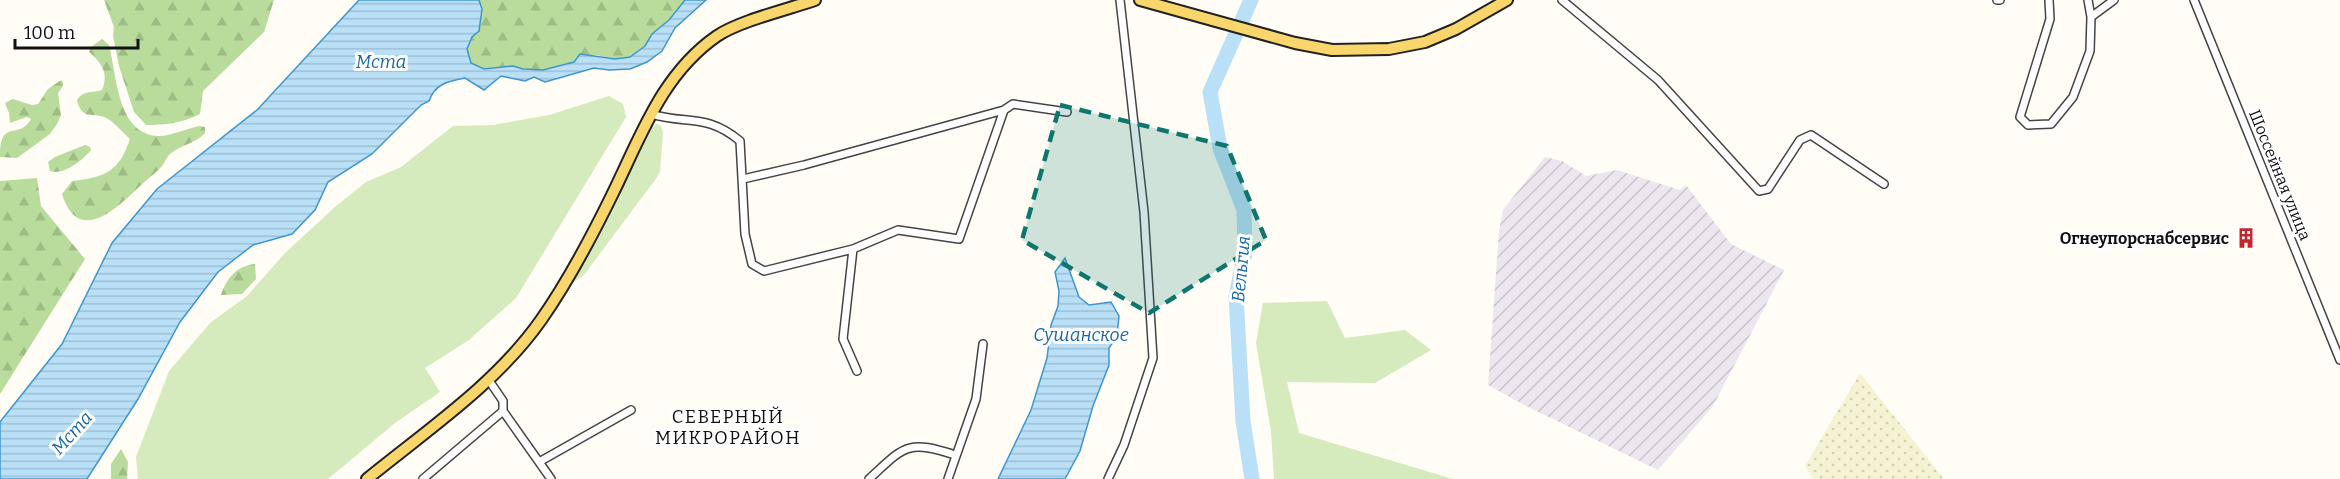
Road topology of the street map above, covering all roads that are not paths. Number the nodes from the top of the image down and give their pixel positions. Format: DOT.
graph roads {
  1 [pos="815,0"];
  2 [pos="1120,0"];
  3 [pos="1140,0"];
  4 [pos="1507,0"];
  5 [pos="1562,0"];
  6 [pos="2049,0"];
  7 [pos="2088,0"];
  8 [pos="2114,0"];
  9 [pos="2194,0"];
  10 [pos="2091,16"];
  11 [pos="1004,110"];
  12 [pos="1067,112"];
  13 [pos="651,114"];
  14 [pos="743,179"];
  15 [pos="1884,184"];
  16 [pos="853,249"];
  17 [pos="983,344"];
  18 [pos="2340,360"];
  19 [pos="857,372"];
  20 [pos="488,379"];
  21 [pos="632,410"];
  22 [pos="503,411"];
  23 [pos="955,456"];
  24 [pos="539,462"];
  25 [pos="425,478"];
  26 [pos="367,479"];
  27 [pos="551,479"];
  28 [pos="869,479"];
  29 [pos="948,479"];
  30 [pos="1108,479"];
  1 -- 13 [label="main road"];
  2 -- 30 [label="street"];
  3 -- 4 [label="main road"];
  5 -- 15 [label="street"];
  6 -- 10 [label="street"];
  7 -- 10 [label="street"];
  8 -- 10 [label="street"];
  9 -- 18 [label="street, Шоссейная улица"];
  11 -- 12 [label="street"];
  11 -- 14 [label="street"];
  11 -- 16 [label="street"];
  13 -- 14 [label="street"];
  13 -- 20 [label="main road"];
  14 -- 16 [label="street"];
  16 -- 19 [label="street"];
  17 -- 23 [label="street"];
  20 -- 22 [label="street"];
  20 -- 26 [label="main road"];
  21 -- 24 [label="street"];
  22 -- 24 [label="street"];
  22 -- 25 [label="street"];
  23 -- 28 [label="street"];
  23 -- 29 [label="street"];
  24 -- 27 [label="street"];
}
